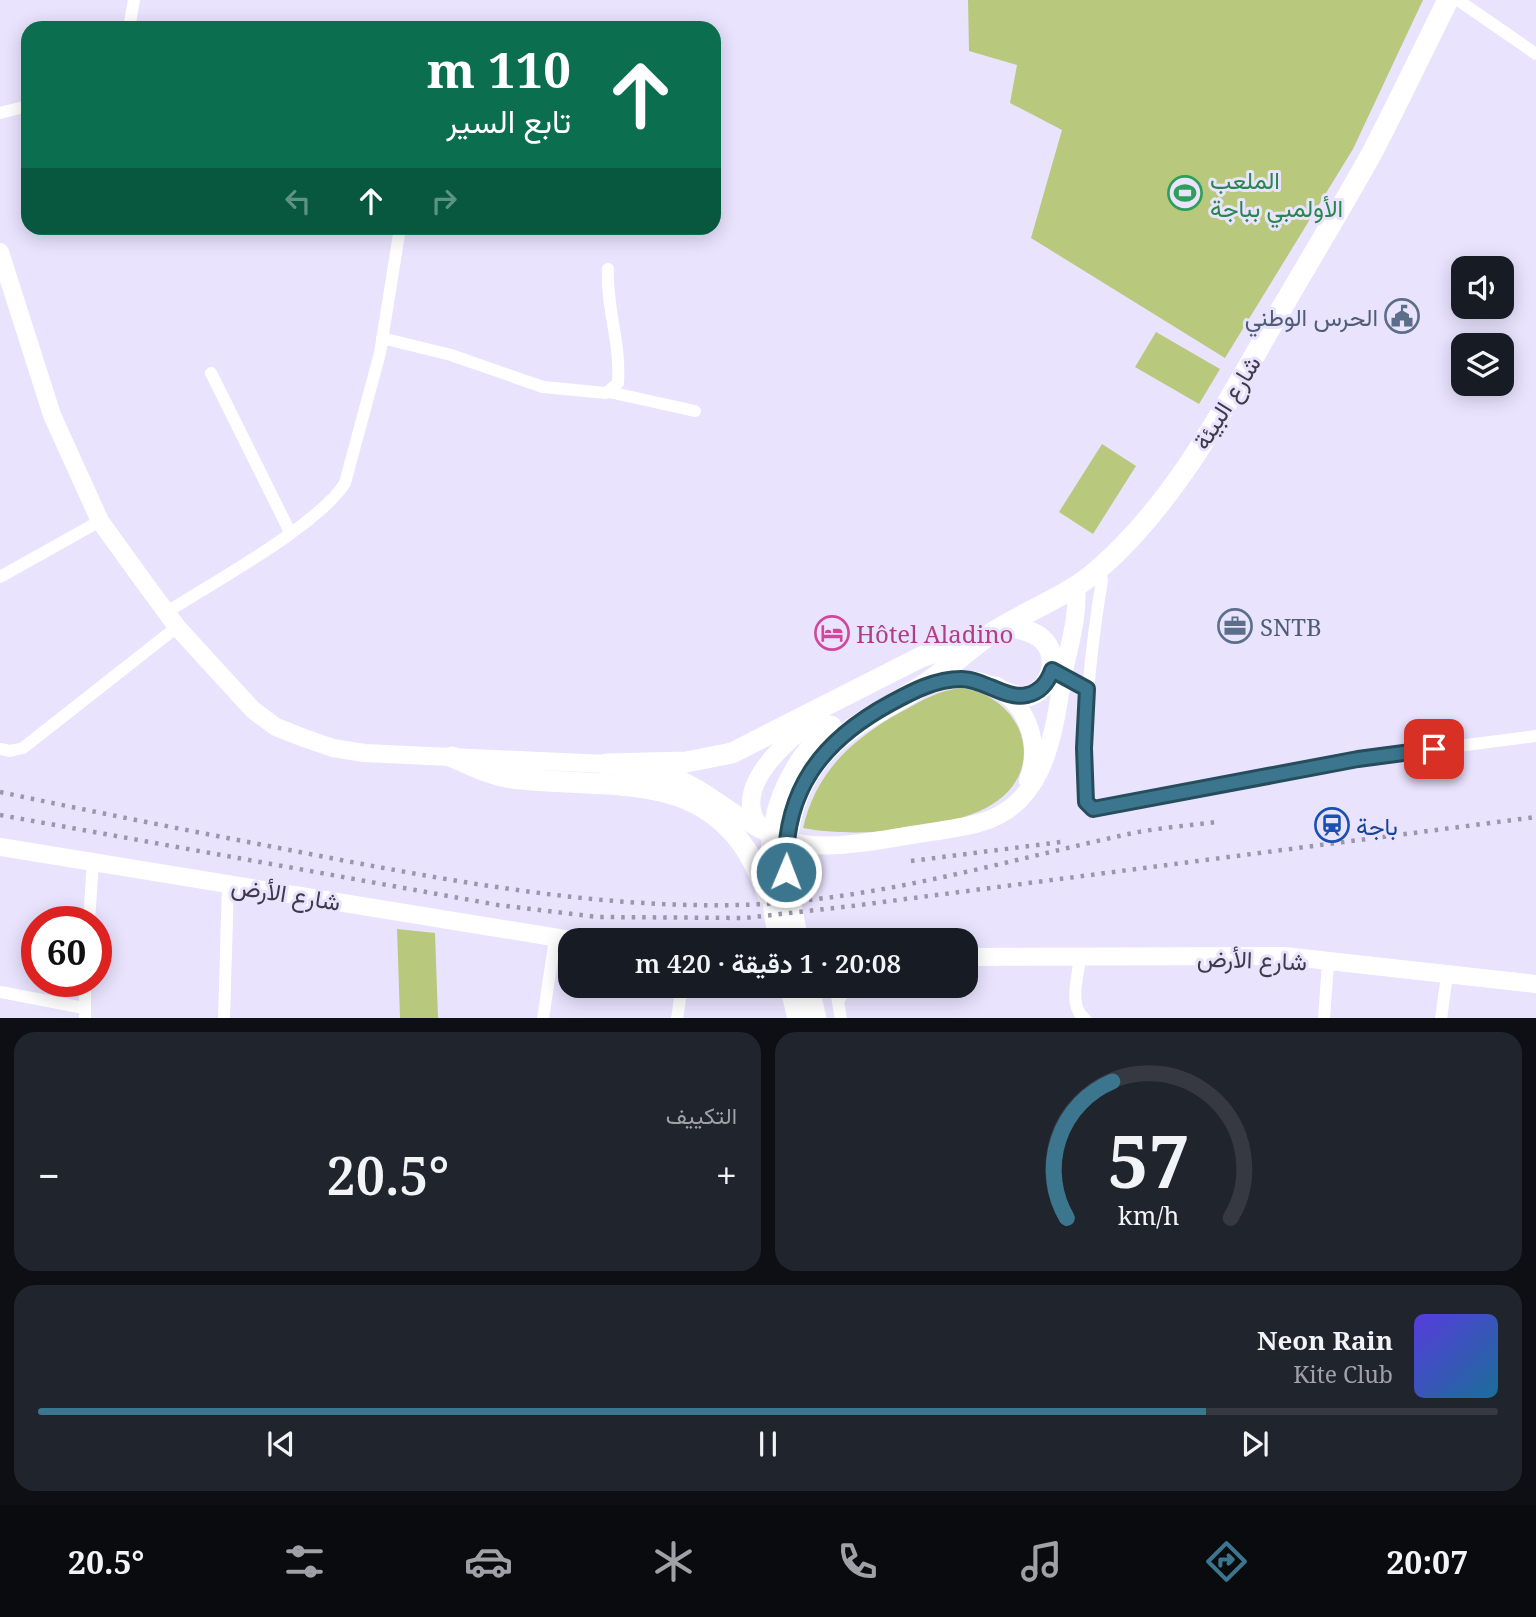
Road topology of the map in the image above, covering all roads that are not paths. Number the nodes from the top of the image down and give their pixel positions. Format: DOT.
graph roads {
  1 [pos="134,0"];
  2 [pos="1448,0"];
  3 [pos="1458,0"];
  4 [pos="130,21"];
  5 [pos="1536,54"];
  6 [pos="21,108"];
  7 [pos="0,113"];
  8 [pos="399,235"];
  9 [pos="0,252"];
  10 [pos="608,269"];
  11 [pos="382,338"];
  12 [pos="211,373"];
  13 [pos="609,392"];
  14 [pos="695,411"];
  15 [pos="100,521"];
  16 [pos="290,532"];
  17 [pos="1099,569"];
  18 [pos="2,574"];
  19 [pos="1076,588"];
  20 [pos="172,620"];
  21 [pos="993,631"];
  22 [pos="1057,674"];
  23 [pos="920,687"];
  24 [pos="995,687"];
  25 [pos="1087,689"];
  26 [pos="873,697"];
  27 [pos="1536,736"];
  28 [pos="0,741"];
  29 [pos="0,747"];
  30 [pos="452,757"];
  31 [pos="606,764"];
  32 [pos="1018,799"];
  33 [pos="761,829"];
  34 [pos="0,847"];
  35 [pos="93,861"];
  36 [pos="228,884"];
  37 [pos="90,906"];
  38 [pos="774,912"];
  39 [pos="777,928"];
  40 [pos="795,928"];
  41 [pos="558,938"];
  42 [pos="978,957"];
  43 [pos="1080,958"];
  44 [pos="558,959"];
  45 [pos="1328,963"];
  46 [pos="1447,975"];
  47 [pos="1536,984"];
  48 [pos="0,992"];
  49 [pos="680,998"];
  50 [pos="793,998"];
  51 [pos="811,998"];
  52 [pos="837,998"];
  53 [pos="840,998"];
  54 [pos="838,1001"];
  55 [pos="84,1013"];
  56 [pos="224,1018"];
  57 [pos="543,1018"];
  58 [pos="677,1018"];
  59 [pos="798,1018"];
  60 [pos="816,1018"];
  61 [pos="841,1018"];
  62 [pos="1085,1018"];
  63 [pos="1324,1018"];
  64 [pos="1441,1018"];
  1 -- 4 [label="street"];
  2 -- 17 [label="main road, شارع البيئة"];
  3 -- 5 [label="street"];
  6 -- 7 [label="street"];
  8 -- 11 [label="street"];
  9 -- 15 [label="main road"];
  10 -- 13 [label="street"];
  11 -- 13 [label="street"];
  11 -- 16 [label="street"];
  12 -- 16 [label="street"];
  13 -- 14 [label="street"];
  15 -- 18 [label="street"];
  15 -- 20 [label="main road"];
  16 -- 20 [label="street"];
  17 -- 19 [label="main road, شارع البيئة"];
  17 -- 25 [label="street"];
  19 -- 21 [label="main road, شارع البيئة"];
  19 -- 22 [label="main road"];
  20 -- 29 [label="street"];
  20 -- 30 [label="main road"];
  21 -- 22 [label="main road"];
  21 -- 23 [label="main road, شارع البيئة"];
  21 -- 26 [label="main road, شارع البيئة"];
  22 -- 24 [label="main road"];
  22 -- 25 [label="street"];
  22 -- 32 [label="main road"];
  23 -- 24 [label="main road"];
  23 -- 26 [label="main road, شارع البيئة"];
  24 -- 32 [label="main road"];
  25 -- 27 [label="street"];
  26 -- 31 [label="main road"];
  26 -- 33 [label="main road"];
  26 -- 38 [label="main road, شارع البيئة"];
  26 -- 40 [label="main road, شارع البيئة"];
  28 -- 29 [label="street"];
  30 -- 31 [label="main road"];
  30 -- 38 [label="main road"];
  31 -- 33 [label="main road"];
  32 -- 33 [label="main road"];
  34 -- 35 [label="main road, شارع الأرض"];
  35 -- 36 [label="main road, شارع الأرض"];
  35 -- 37 [label="street"];
  36 -- 41 [label="main road, شارع الأرض"];
  36 -- 56 [label="street"];
  38 -- 39 [label="main road, شارع البيئة"];
  42 -- 43 [label="main road, شارع الأرض"];
  43 -- 45 [label="main road, شارع الأرض"];
  43 -- 62 [label="street"];
  44 -- 57 [label="street"];
  45 -- 46 [label="main road, شارع الأرض"];
  45 -- 63 [label="street"];
  46 -- 47 [label="main road, شارع الأرض"];
  46 -- 64 [label="street"];
  48 -- 55 [label="street"];
  49 -- 58 [label="street"];
  50 -- 59 [label="main road"];
  51 -- 60 [label="main road"];
  52 -- 54 [label="street"];
  53 -- 54 [label="street"];
  54 -- 61 [label="street"];
}
